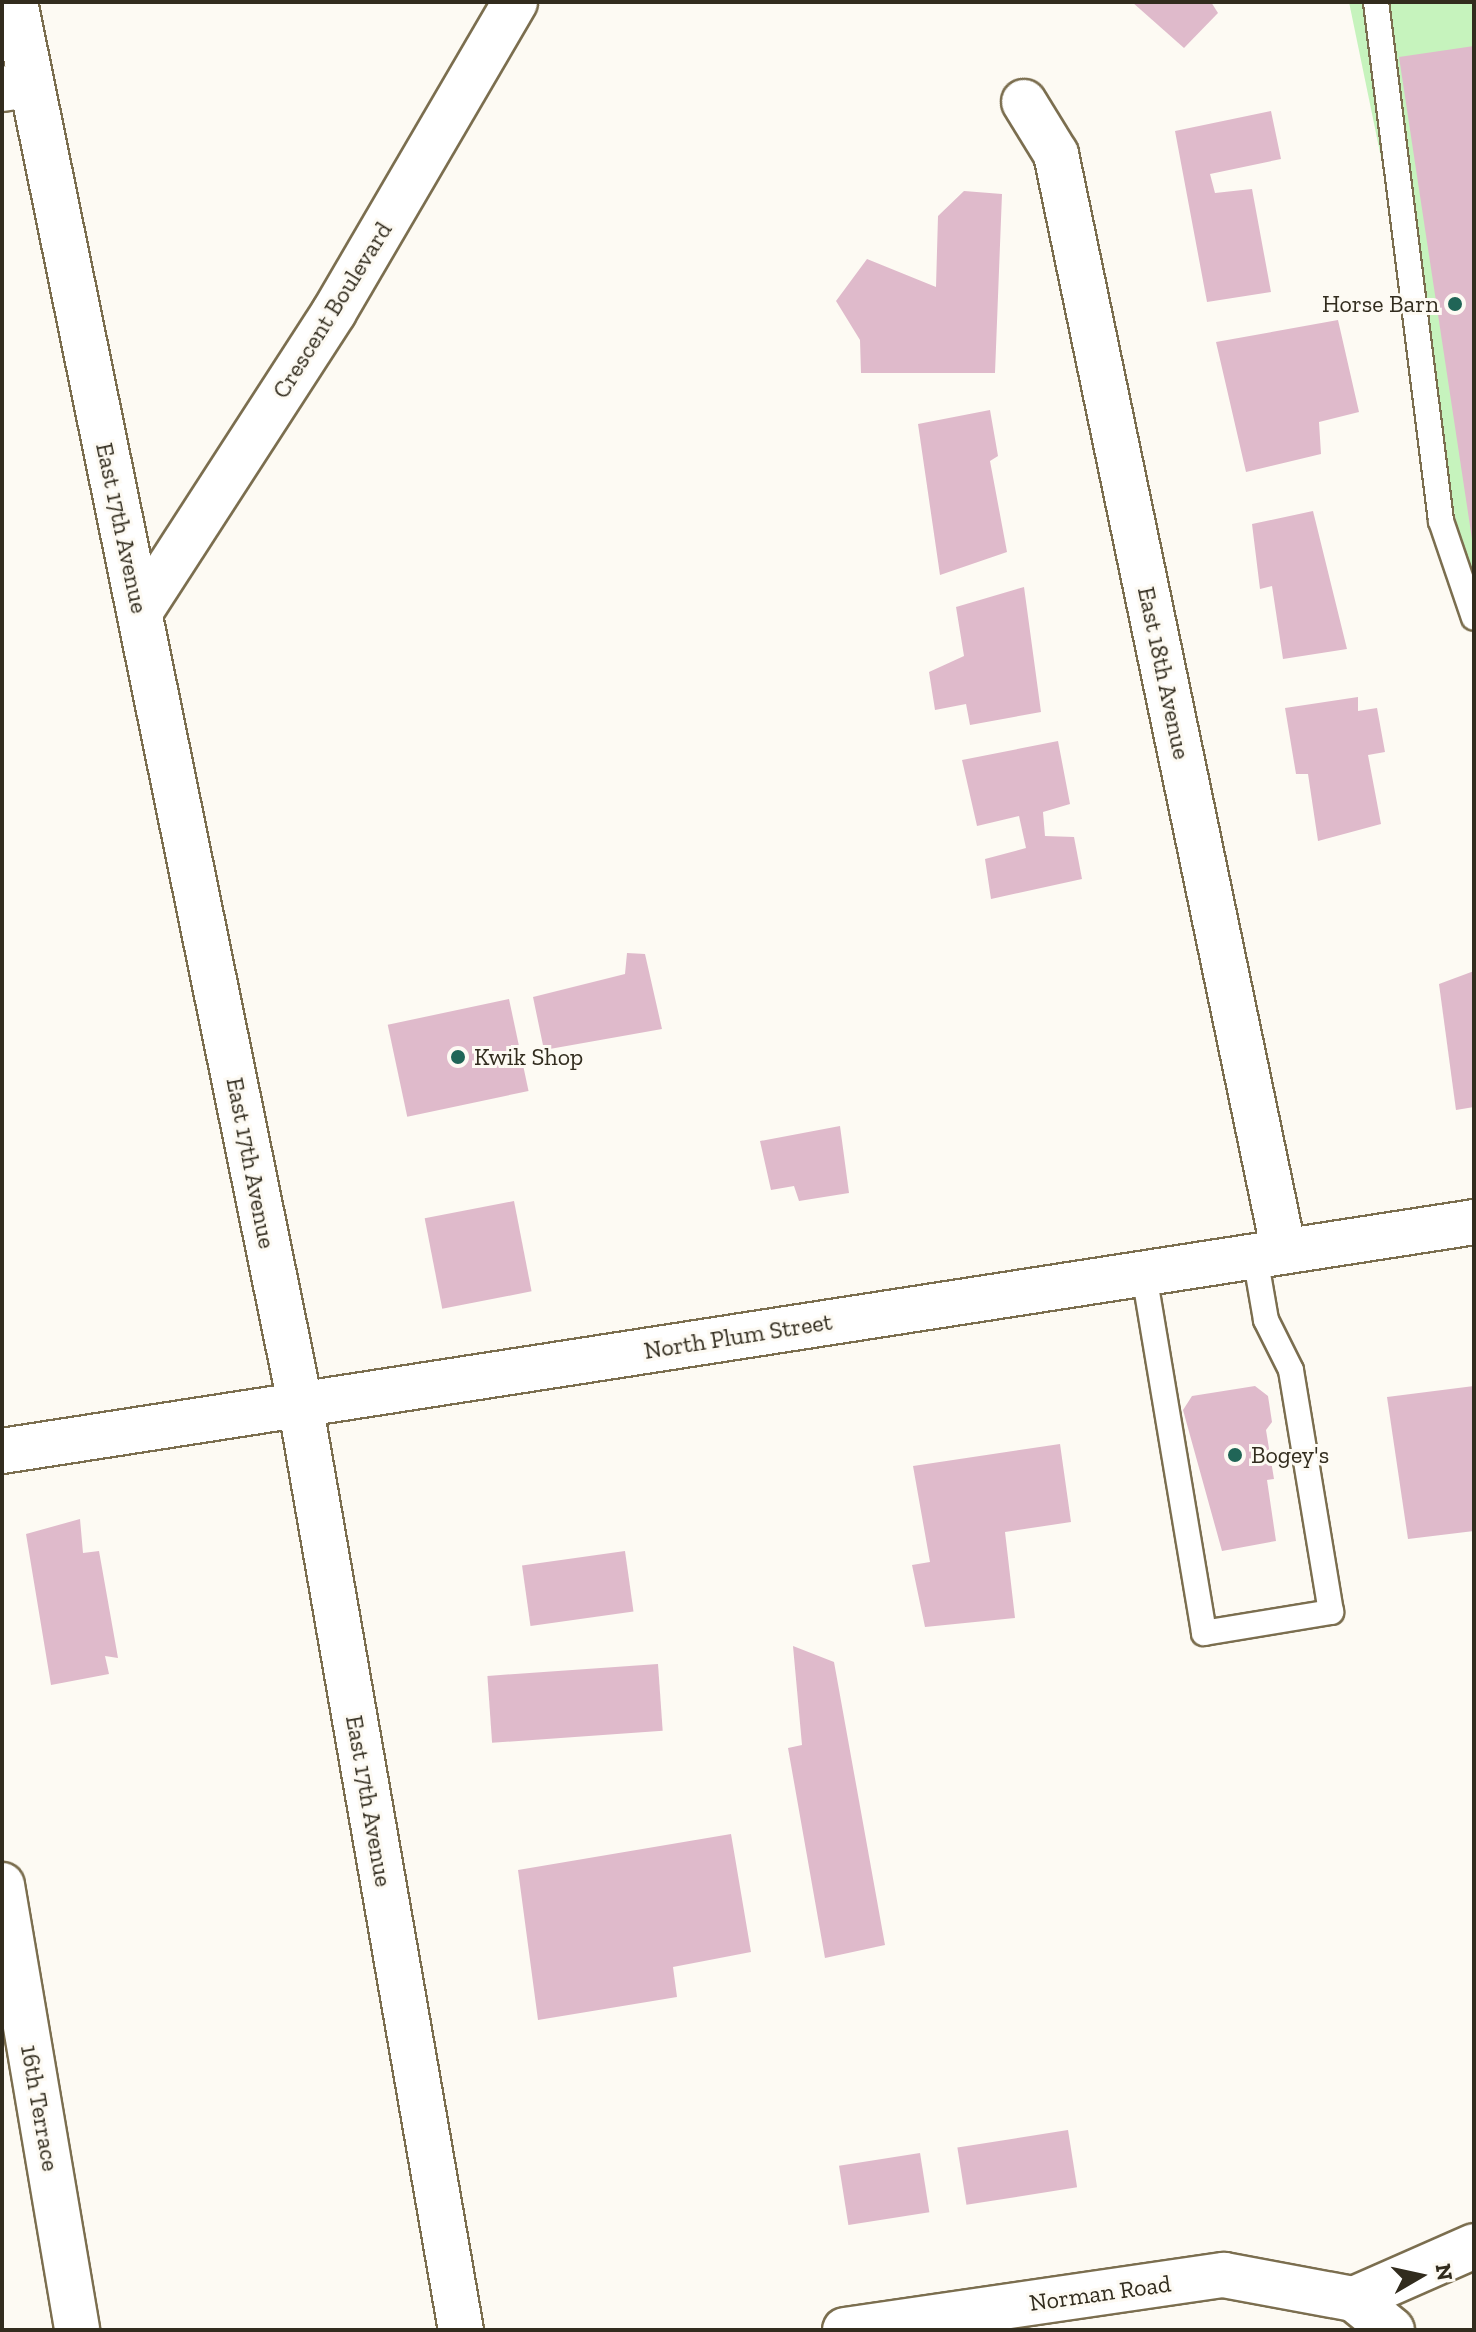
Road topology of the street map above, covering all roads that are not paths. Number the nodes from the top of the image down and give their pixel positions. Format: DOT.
graph roads {
  1 [pos="15,2"];
  2 [pos="515,2"];
  3 [pos="1376,2"];
  4 [pos="16,87"];
  5 [pos="1024,102"];
  6 [pos="140,612"];
  7 [pos="1474,618"];
  8 [pos="1474,1222"];
  9 [pos="1270,1254"];
  10 [pos="1144,1274"];
  11 [pos="300,1403"];
  12 [pos="2,1451"];
  13 [pos="2,1885"];
  14 [pos="1474,2246"];
  15 [pos="1354,2299"];
  16 [pos="864,2328"];
  17 [pos="77,2330"];
  18 [pos="461,2330"];
  19 [pos="1392,2330"];
  1 -- 4 [label="street, East 17th Avenue"];
  2 -- 6 [label="street, Crescent Boulevard"];
  3 -- 7 [label="lane"];
  4 -- 6 [label="street, East 17th Avenue"];
  5 -- 9 [label="street, East 18th Avenue"];
  6 -- 11 [label="street, East 17th Avenue"];
  8 -- 9 [label="street, North Plum Street"];
  9 -- 10 [label="street, North Plum Street"];
  9 -- 10 [label="lane"];
  10 -- 11 [label="street, North Plum Street"];
  11 -- 12 [label="street, North Plum Street"];
  11 -- 18 [label="street, East 17th Avenue"];
  13 -- 17 [label="street, 16th Terrace"];
  14 -- 15 [label="street"];
  15 -- 16 [label="street, Norman Road"];
  15 -- 19 [label="street, Norman Road"];
}
